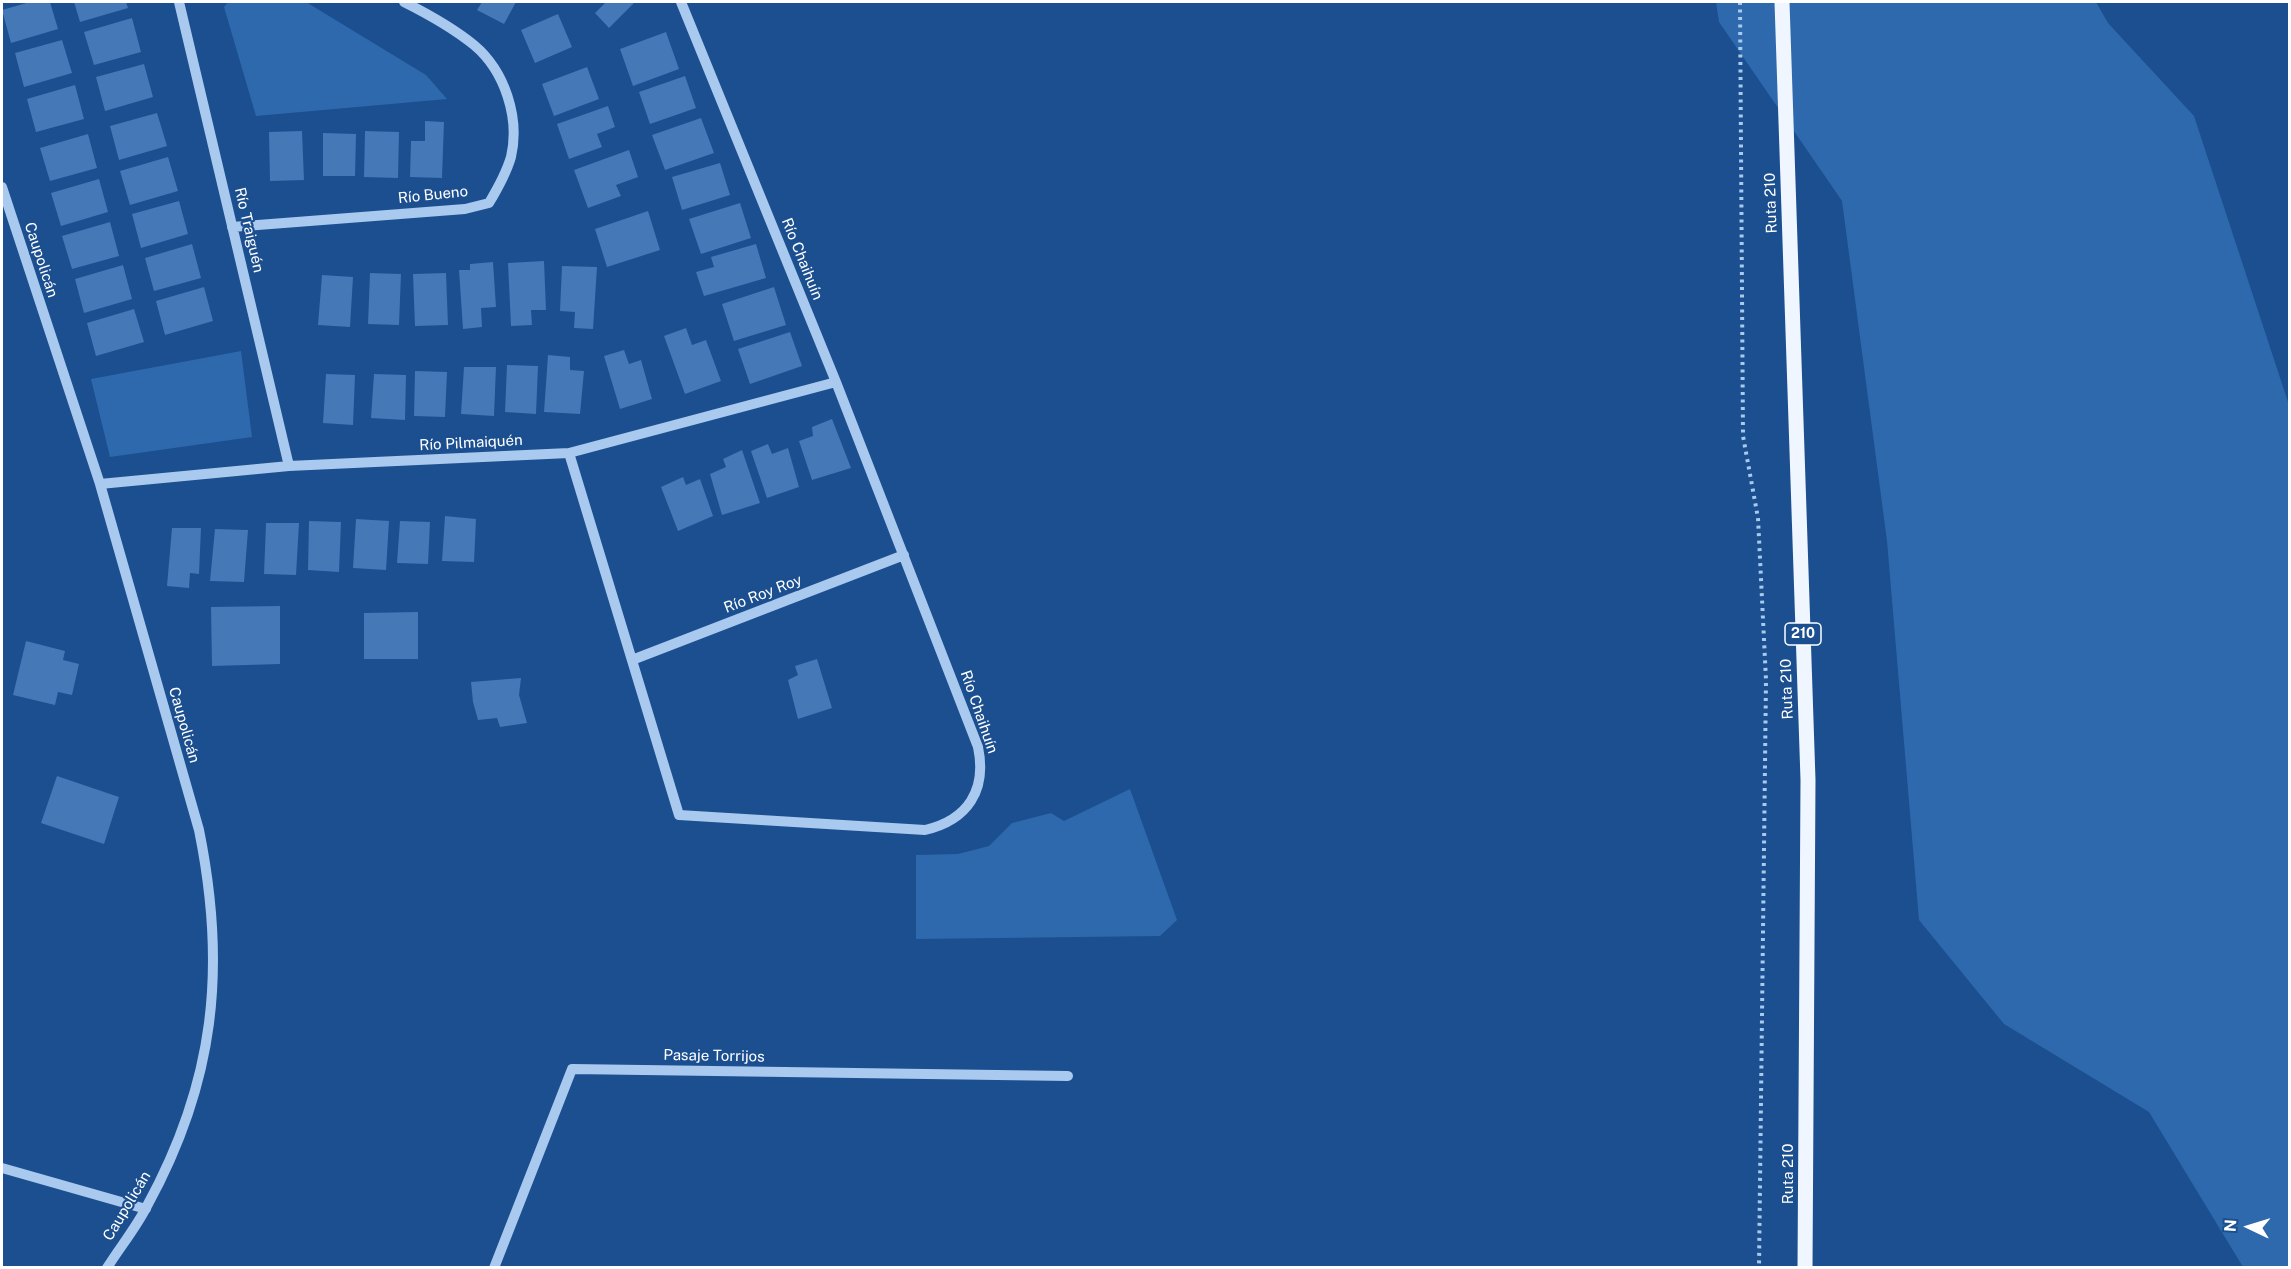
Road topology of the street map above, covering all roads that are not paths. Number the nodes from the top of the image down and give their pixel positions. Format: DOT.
graph roads {
  1 [pos="179,2"];
  2 [pos="404,2"];
  3 [pos="681,2"];
  4 [pos="1782,2"];
  5 [pos="2,187"];
  6 [pos="232,227"];
  7 [pos="836,382"];
  8 [pos="569,453"];
  9 [pos="290,466"];
  10 [pos="100,484"];
  11 [pos="904,555"];
  12 [pos="632,660"];
  13 [pos="1068,1076"];
  14 [pos="2,1168"];
  15 [pos="146,1209"];
  16 [pos="107,1268"];
  17 [pos="494,1268"];
  18 [pos="1805,1268"];
  1 -- 6 [label="street, Río Traiguén"];
  2 -- 6 [label="street, Río Bueno"];
  3 -- 7 [label="street, Río Chaihuín"];
  4 -- 18 [label="main road, Ruta 210 / 210"];
  5 -- 10 [label="street, Caupolicán"];
  6 -- 9 [label="street, Río Traiguén"];
  7 -- 8 [label="street, Río Pilmaiquén"];
  7 -- 11 [label="street, Río Chaihuín"];
  8 -- 9 [label="street, Río Pilmaiquén"];
  8 -- 12 [label="street, Río Chaihuín"];
  9 -- 10 [label="street, Río Pilmaiquén"];
  10 -- 15 [label="street, Caupolicán"];
  11 -- 12 [label="street, Río Roy Roy"];
  11 -- 12 [label="street, Río Chaihuín"];
  13 -- 17 [label="street, Pasaje Torrijos"];
  14 -- 15 [label="street"];
  15 -- 16 [label="street, Caupolicán"];
}
